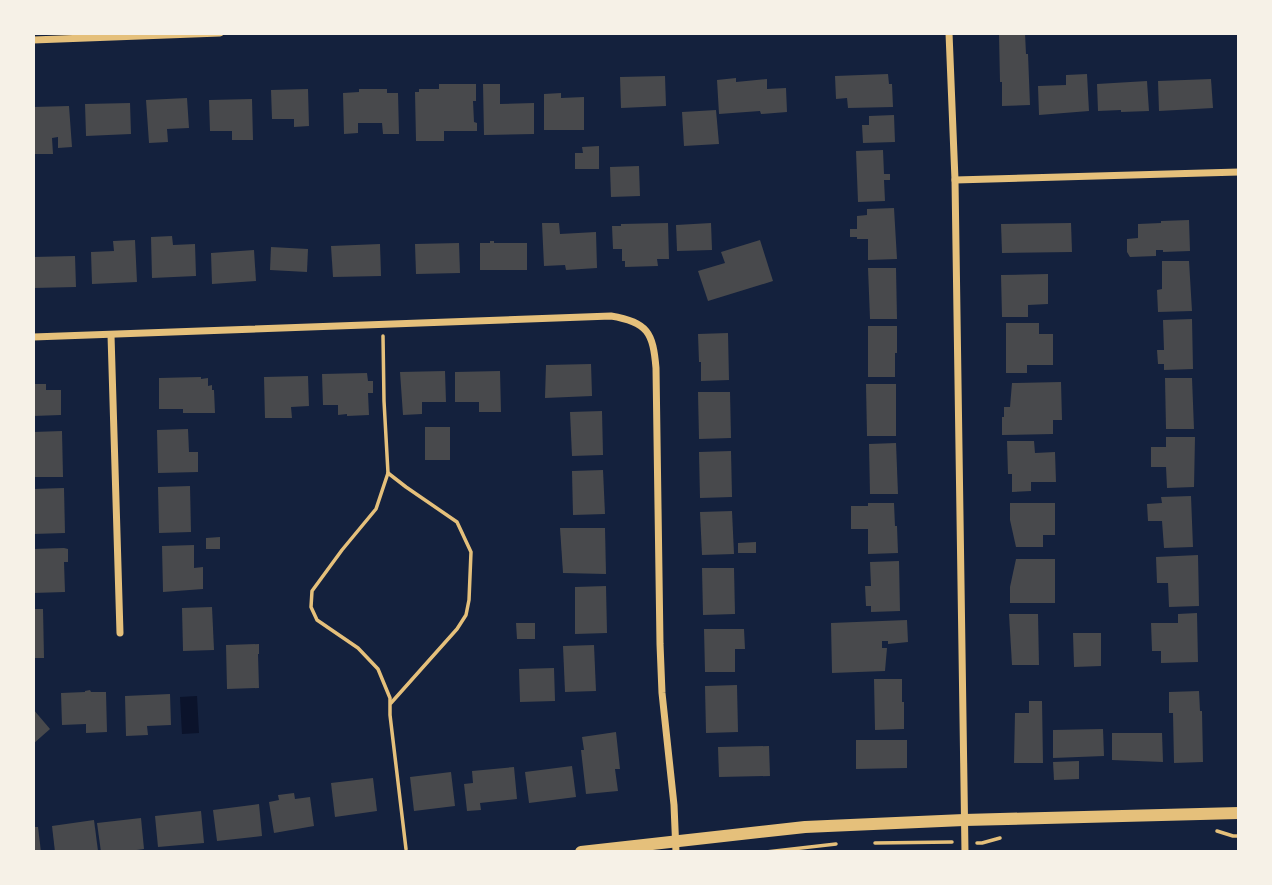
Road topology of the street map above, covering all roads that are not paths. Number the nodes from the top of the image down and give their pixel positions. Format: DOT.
graph roads {
  1 [pos="220,33"];
  2 [pos="949,33"];
  3 [pos="33,40"];
  4 [pos="1239,172"];
  5 [pos="954,180"];
  6 [pos="111,335"];
  7 [pos="33,337"];
  8 [pos="120,634"];
  9 [pos="1239,813"];
  10 [pos="964,820"];
  11 [pos="675,846"];
  12 [pos="581,852"];
  13 [pos="965,852"];
  1 -- 3 [label="street"];
  2 -- 5 [label="street"];
  4 -- 5 [label="street"];
  5 -- 10 [label="street"];
  6 -- 7 [label="street"];
  6 -- 8 [label="street"];
  6 -- 11 [label="street"];
  9 -- 10 [label="street"];
  10 -- 11 [label="street"];
  10 -- 13 [label="street"];
  11 -- 12 [label="street"];
}
